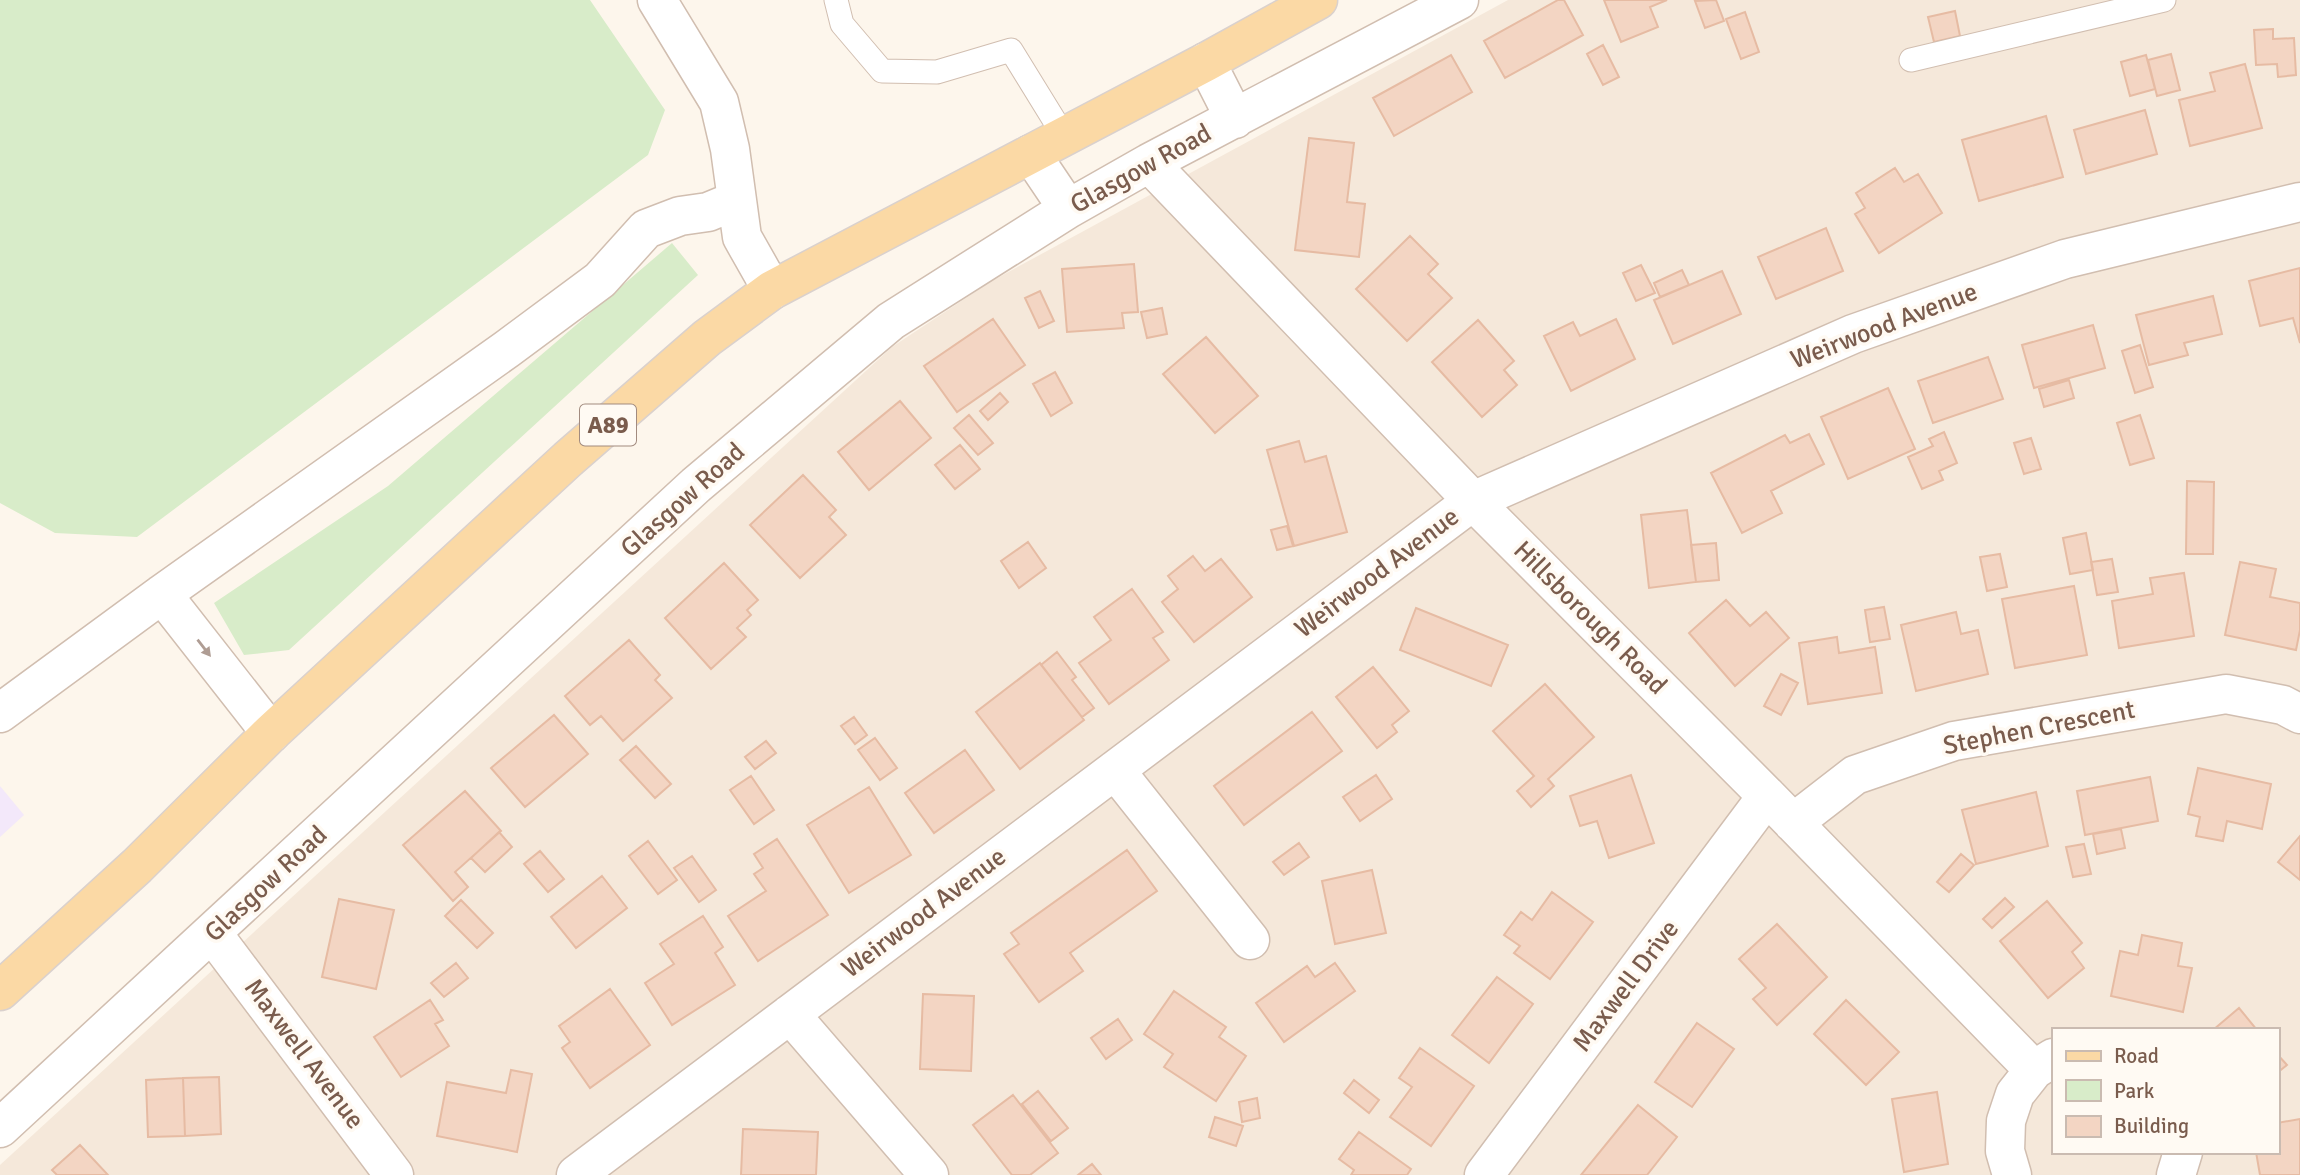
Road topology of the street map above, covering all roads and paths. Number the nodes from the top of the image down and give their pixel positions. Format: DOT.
graph roads {
  1 [pos="657,0"];
  2 [pos="836,0"];
  3 [pos="1318,0"];
  4 [pos="1460,0"];
  5 [pos="2164,0"];
  6 [pos="1911,60"];
  7 [pos="1206,62"];
  8 [pos="1235,119"];
  9 [pos="1065,136"];
  10 [pos="1031,154"];
  11 [pos="1149,163"];
  12 [pos="737,200"];
  13 [pos="2300,202"];
  14 [pos="1068,209"];
  15 [pos="772,290"];
  16 [pos="1473,501"];
  17 [pos="162,594"];
  18 [pos="0,713"];
  19 [pos="2300,714"];
  20 [pos="271,733"];
  21 [pos="1115,770"];
  22 [pos="1780,809"];
  23 [pos="212,933"];
  24 [pos="1250,940"];
  25 [pos="0,991"];
  26 [pos="790,1014"];
  27 [pos="2044,1064"];
  28 [pos="0,1128"];
  29 [pos="2182,1154"];
  30 [pos="394,1175"];
  31 [pos="576,1175"];
  32 [pos="929,1175"];
  33 [pos="1484,1175"];
  34 [pos="2012,1175"];
  35 [pos="2176,1175"];
  1 -- 12 [label="street"];
  2 -- 9 [label="lane"];
  3 -- 7 [label="main road, A89"];
  4 -- 8 [label="street, Glasgow Road"];
  5 -- 6 [label="lane"];
  7 -- 8 [label="street"];
  7 -- 9 [label="main road, A89"];
  8 -- 11 [label="street, Glasgow Road"];
  9 -- 10 [label="main road, A89"];
  10 -- 14 [label="street"];
  10 -- 15 [label="main road, A89"];
  11 -- 14 [label="street, Glasgow Road"];
  11 -- 16 [label="street, Hillsborough Road"];
  12 -- 15 [label="street"];
  12 -- 17 [label="street"];
  13 -- 16 [label="street, Weirwood Avenue"];
  14 -- 23 [label="street, Glasgow Road"];
  15 -- 20 [label="main road, A89"];
  16 -- 21 [label="street, Weirwood Avenue"];
  16 -- 22 [label="street, Hillsborough Road"];
  17 -- 18 [label="street"];
  17 -- 20 [label="street, one-way"];
  19 -- 22 [label="street, Stephen Crescent"];
  20 -- 25 [label="main road, A89"];
  21 -- 24 [label="street"];
  21 -- 26 [label="street, Weirwood Avenue"];
  22 -- 27 [label="street, Hillsborough Road"];
  22 -- 33 [label="street, Maxwell Drive"];
  23 -- 28 [label="street, Glasgow Road"];
  23 -- 30 [label="street, Maxwell Avenue"];
  26 -- 31 [label="street, Weirwood Avenue"];
  26 -- 32 [label="street"];
  27 -- 34 [label="street, Hillsborough Road"];
  29 -- 35 [label="street"];
}
